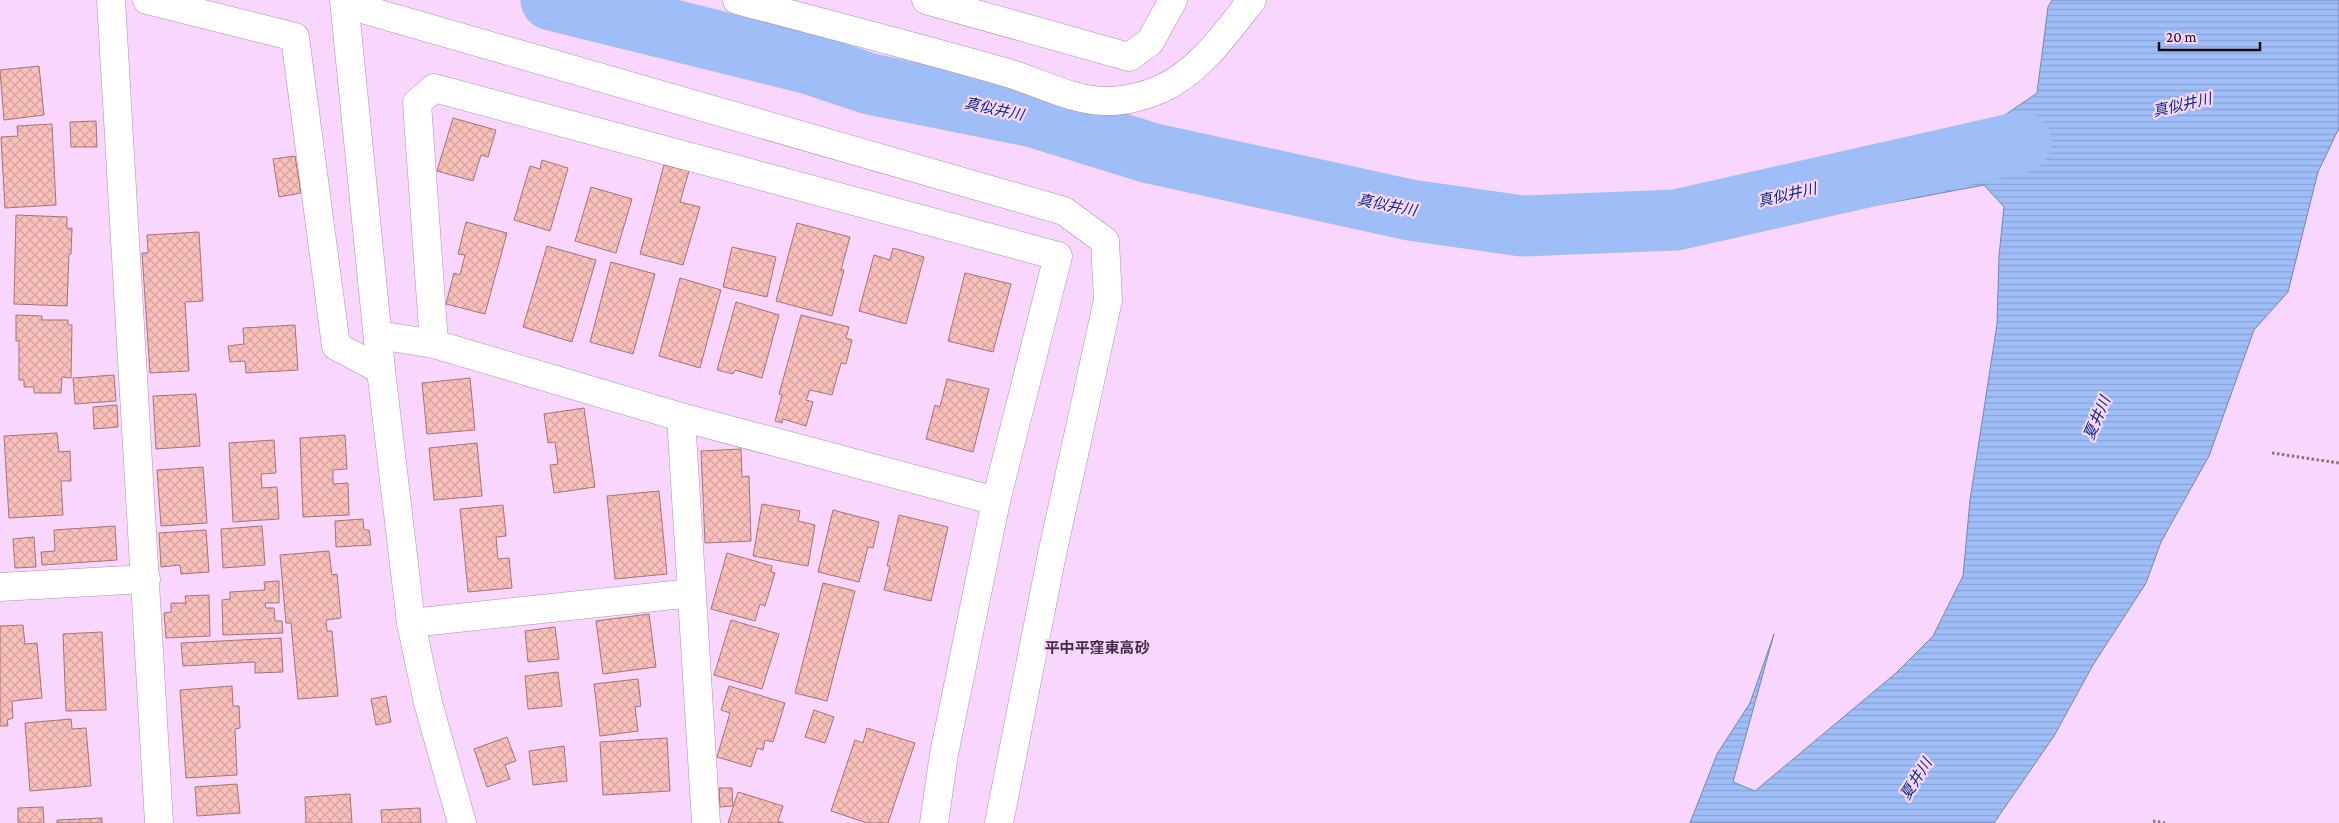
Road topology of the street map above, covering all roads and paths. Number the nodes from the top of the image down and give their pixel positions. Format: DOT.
graph roads {
  1 [pos="111,0"];
  2 [pos="147,0"];
  3 [pos="737,0"];
  4 [pos="926,0"];
  5 [pos="1173,0"];
  6 [pos="1252,0"];
  7 [pos="345,2"];
  8 [pos="378,335"];
  9 [pos="434,344"];
  10 [pos="381,370"];
  11 [pos="681,417"];
  12 [pos="2272,453"];
  13 [pos="2339,463"];
  14 [pos="996,501"];
  15 [pos="146,580"];
  16 [pos="0,587"];
  17 [pos="692,592"];
  18 [pos="412,623"];
  19 [pos="2153,821"];
  20 [pos="159,823"];
  21 [pos="462,823"];
  22 [pos="706,823"];
  23 [pos="934,823"];
  24 [pos="999,823"];
  25 [pos="2166,823"];
  1 -- 15 [label="street"];
  2 -- 10 [label="street"];
  3 -- 6 [label="street"];
  4 -- 5 [label="street"];
  7 -- 8 [label="street"];
  7 -- 24 [label="street"];
  8 -- 9 [label="street"];
  8 -- 10 [label="street"];
  9 -- 11 [label="street"];
  9 -- 14 [label="street"];
  10 -- 18 [label="street"];
  11 -- 14 [label="street"];
  11 -- 17 [label="street"];
  12 -- 13 [label="path"];
  14 -- 23 [label="street"];
  15 -- 16 [label="street"];
  15 -- 20 [label="street"];
  17 -- 18 [label="street"];
  17 -- 22 [label="street"];
  18 -- 21 [label="street"];
  19 -- 25 [label="path"];
}
